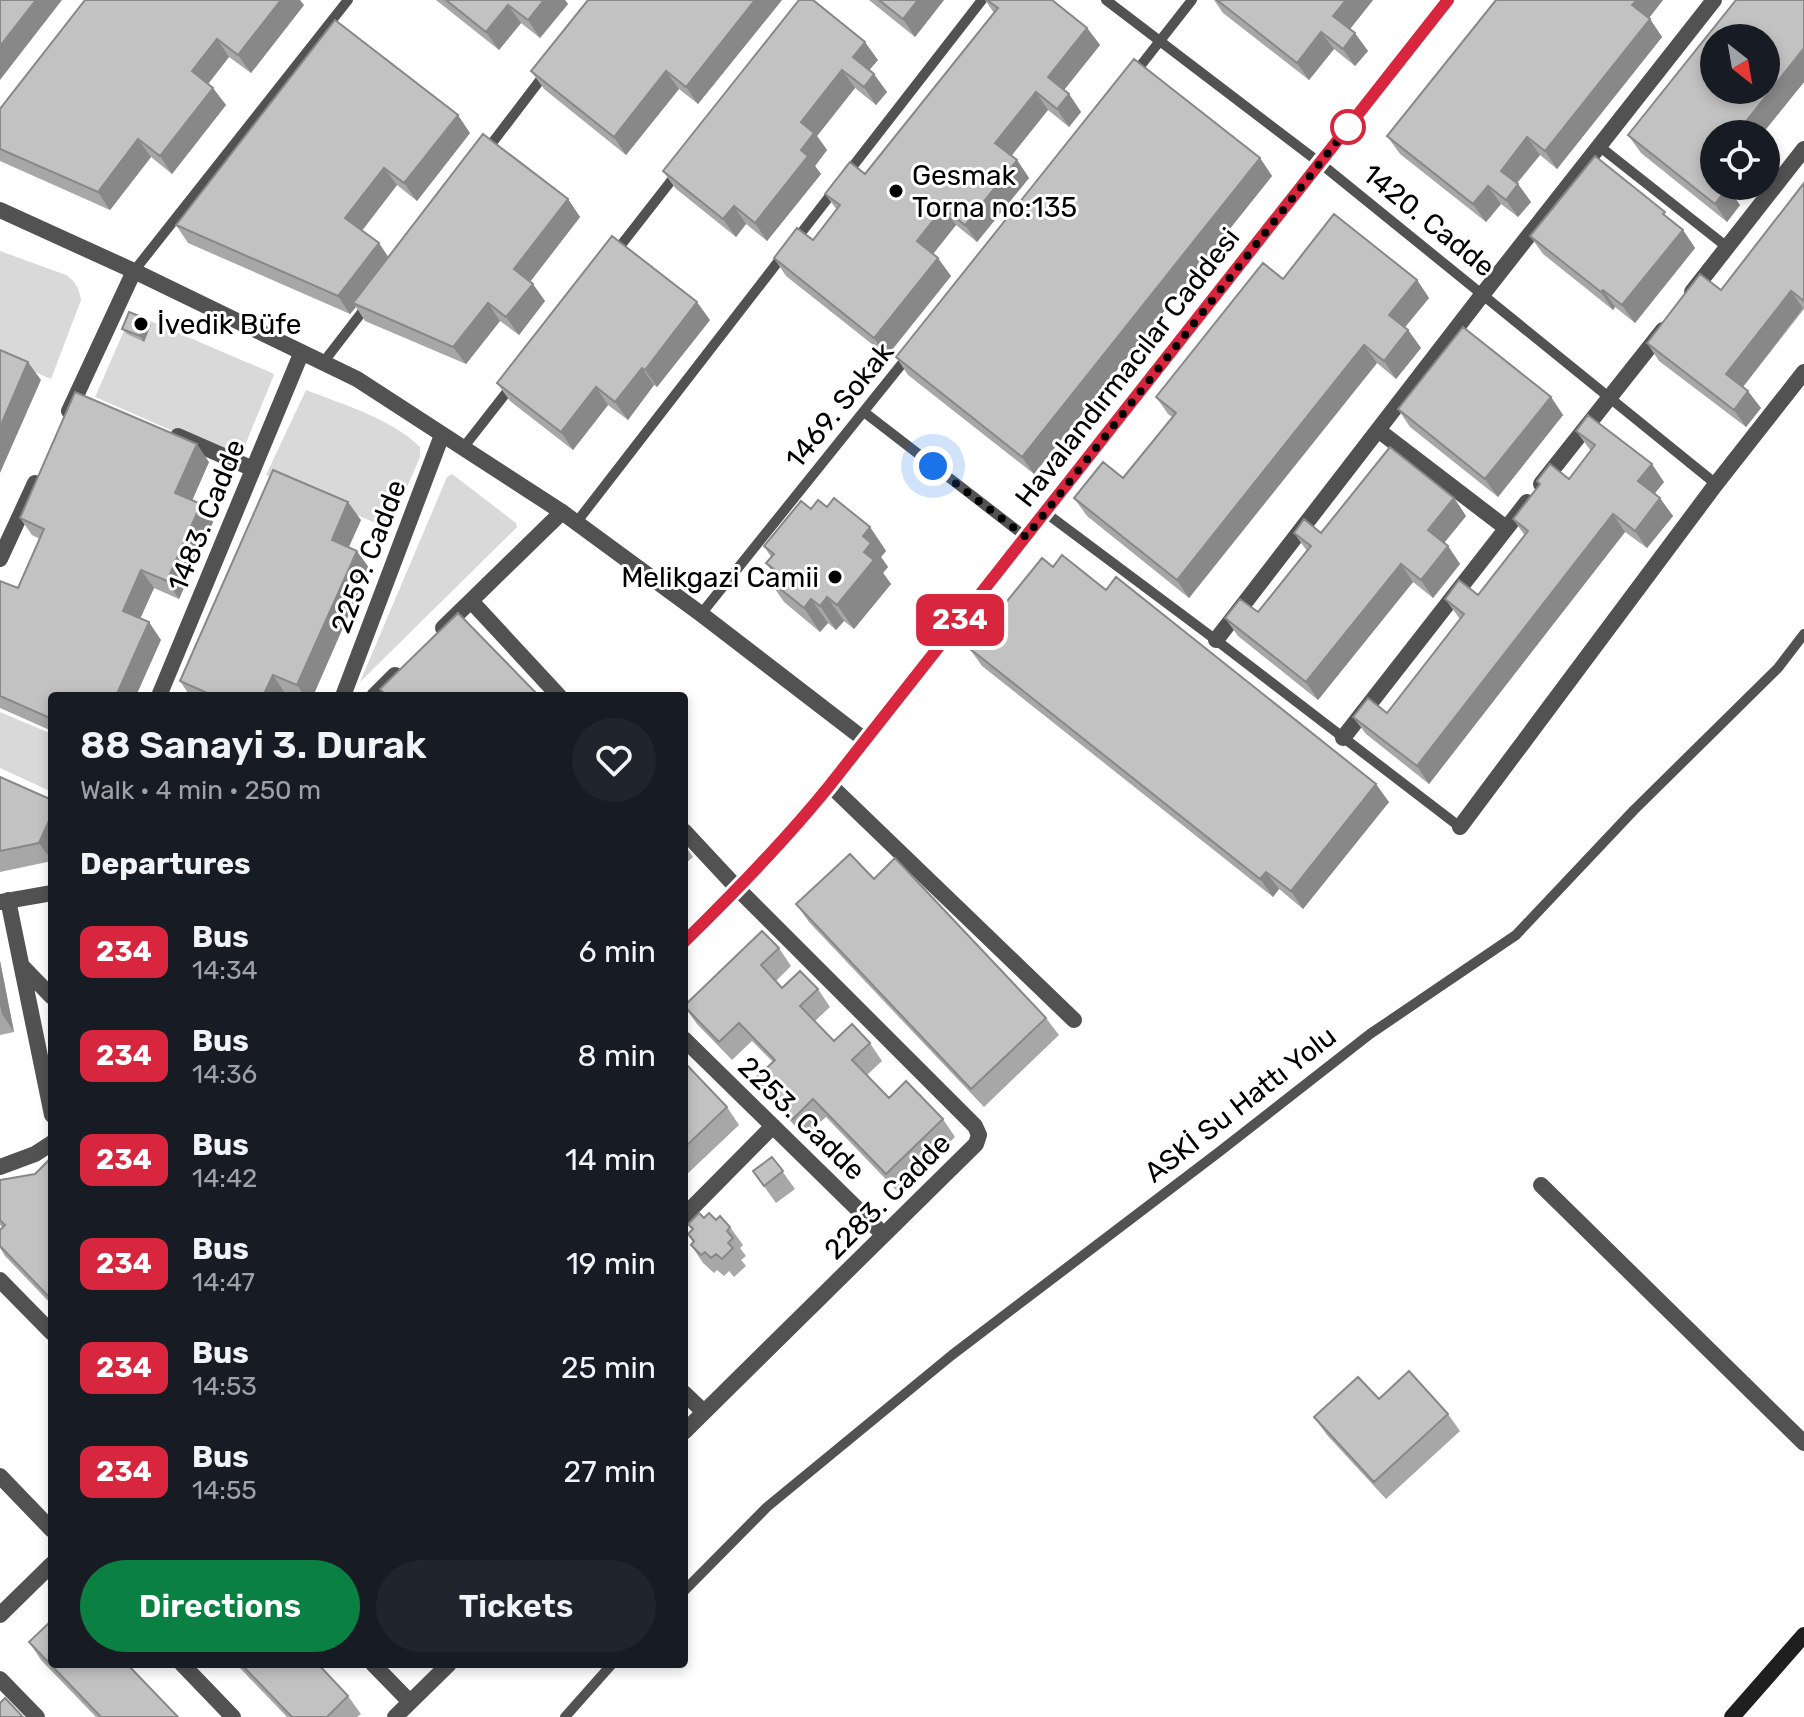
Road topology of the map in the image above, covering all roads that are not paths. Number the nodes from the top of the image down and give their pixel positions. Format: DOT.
graph roads {
  1 [pos="348,0"];
  2 [pos="982,0"];
  3 [pos="1106,0"];
  4 [pos="1192,0"];
  5 [pos="1448,0"];
  6 [pos="1714,0"];
  7 [pos="1161,41"];
  8 [pos="554,63"];
  9 [pos="1131,79"];
  10 [pos="1599,146"];
  11 [pos="1804,149"];
  12 [pos="686,162"];
  13 [pos="477,163"];
  14 [pos="1320,163"];
  15 [pos="0,210"];
  16 [pos="1727,247"];
  17 [pos="608,262"];
  18 [pos="134,271"];
  19 [pos="380,288"];
  20 [pos="1482,295"];
  21 [pos="913,350"];
  22 [pos="301,354"];
  23 [pos="322,364"];
  24 [pos="1804,372"];
  25 [pos="521,374"];
  26 [pos="1609,398"];
  27 [pos="864,412"];
  28 [pos="64,420"];
  29 [pos="1378,430"];
  30 [pos="165,431"];
  31 [pos="442,435"];
  32 [pos="463,448"];
  33 [pos="45,462"];
  34 [pos="253,469"];
  35 [pos="1716,484"];
  36 [pos="562,512"];
  37 [pos="1046,513"];
  38 [pos="576,523"];
  39 [pos="1506,528"];
  40 [pos="1026,537"];
  41 [pos="0,559"];
  42 [pos="471,601"];
  43 [pos="701,614"];
  44 [pos="1804,634"];
  45 [pos="1216,640"];
  46 [pos="428,643"];
  47 [pos="406,664"];
  48 [pos="161,692"];
  49 [pos="345,692"];
  50 [pos="378,692"];
  51 [pos="555,692"];
  52 [pos="1343,738"];
  53 [pos="865,740"];
  54 [pos="830,785"];
  55 [pos="1460,827"];
  56 [pos="688,835"];
  57 [pos="738,889"];
  58 [pos="48,894"];
  59 [pos="4,901"];
  60 [pos="688,938"];
  61 [pos="21,965"];
  62 [pos="48,993"];
  63 [pos="1074,1020"];
  64 [pos="688,1043"];
  65 [pos="48,1096"];
  66 [pos="773,1126"];
  67 [pos="48,1145"];
  68 [pos="0,1167"];
  69 [pos="1541,1185"];
  70 [pos="688,1212"];
  71 [pos="884,1235"];
  72 [pos="0,1280"];
  73 [pos="48,1329"];
  74 [pos="688,1397"];
  75 [pos="704,1412"];
  76 [pos="688,1428"];
  77 [pos="1804,1443"];
  78 [pos="0,1476"];
  79 [pos="48,1526"];
  80 [pos="48,1568"];
  81 [pos="688,1587"];
  82 [pos="0,1615"];
  83 [pos="1804,1635"];
  84 [pos="186,1668"];
  85 [pos="377,1668"];
  86 [pos="445,1668"];
  87 [pos="608,1668"];
  88 [pos="0,1679"];
  89 [pos="410,1702"];
  90 [pos="37,1717"];
  91 [pos="233,1717"];
  92 [pos="395,1717"];
  93 [pos="565,1717"];
  94 [pos="1732,1717"];
  1 -- 18 [label="lane"];
  2 -- 38 [label="lane"];
  3 -- 7 [label="lane, 1420. Cadde"];
  4 -- 7 [label="lane"];
  5 -- 14 [label="street, Havalandırmacılar Caddesi"];
  6 -- 10 [label="street"];
  7 -- 9 [label="lane"];
  7 -- 14 [label="lane, 1420. Cadde"];
  8 -- 13 [label="lane"];
  10 -- 16 [label="lane"];
  10 -- 20 [label="street"];
  11 -- 16 [label="street"];
  12 -- 17 [label="lane"];
  14 -- 20 [label="lane, 1420. Cadde"];
  14 -- 37 [label="street, Havalandırmacılar Caddesi"];
  15 -- 18 [label="street"];
  16 -- 26 [label="street"];
  18 -- 22 [label="street"];
  18 -- 28 [label="street"];
  19 -- 23 [label="lane"];
  20 -- 26 [label="lane, 1420. Cadde"];
  20 -- 29 [label="street"];
  21 -- 27 [label="lane, 1469. Sokak"];
  22 -- 23 [label="street"];
  22 -- 34 [label="street, 1483. Cadde"];
  23 -- 31 [label="street"];
  24 -- 35 [label="street"];
  25 -- 32 [label="lane"];
  26 -- 35 [label="lane, 1420. Cadde"];
  26 -- 39 [label="street"];
  27 -- 40 [label="lane"];
  27 -- 43 [label="lane, 1469. Sokak"];
  29 -- 39 [label="street"];
  29 -- 45 [label="street"];
  30 -- 34 [label="street"];
  31 -- 32 [label="street"];
  31 -- 49 [label="street, 2259. Cadde"];
  32 -- 36 [label="street"];
  33 -- 41 [label="street"];
  34 -- 48 [label="street, 1483. Cadde"];
  35 -- 55 [label="street"];
  36 -- 38 [label="street"];
  36 -- 42 [label="street"];
  37 -- 40 [label="street, Havalandırmacılar Caddesi"];
  37 -- 45 [label="lane"];
  38 -- 43 [label="street"];
  39 -- 52 [label="street"];
  40 -- 53 [label="street, Havalandırmacılar Caddesi"];
  42 -- 46 [label="street"];
  42 -- 51 [label="street"];
  43 -- 53 [label="street"];
  44 -- 81 [label="lane, ASKİ Su Hattı Yolu"];
  45 -- 52 [label="lane"];
  47 -- 50 [label="street"];
  52 -- 55 [label="lane"];
  53 -- 54 [label="street, Havalandırmacılar Caddesi"];
  54 -- 57 [label="street, Havalandırmacılar Caddesi"];
  54 -- 63 [label="street"];
  56 -- 57 [label="street"];
  57 -- 60 [label="street, Havalandırmacılar Caddesi"];
  57 -- 71 [label="street, 2283. Cadde"];
  58 -- 59 [label="street"];
  59 -- 61 [label="street"];
  61 -- 62 [label="street"];
  61 -- 65 [label="street"];
  64 -- 66 [label="street, 2253. Cadde"];
  66 -- 70 [label="street"];
  66 -- 71 [label="street, 2253. Cadde"];
  67 -- 68 [label="street"];
  69 -- 77 [label="street"];
  71 -- 75 [label="street, 2283. Cadde"];
  72 -- 73 [label="street"];
  74 -- 75 [label="street"];
  75 -- 76 [label="street, 2283. Cadde"];
  78 -- 79 [label="street"];
  80 -- 82 [label="street"];
  83 -- 94 [label="main road"];
  84 -- 91 [label="street"];
  85 -- 89 [label="street"];
  86 -- 89 [label="street"];
  87 -- 93 [label="lane"];
  88 -- 90 [label="street"];
  89 -- 92 [label="street"];
}
